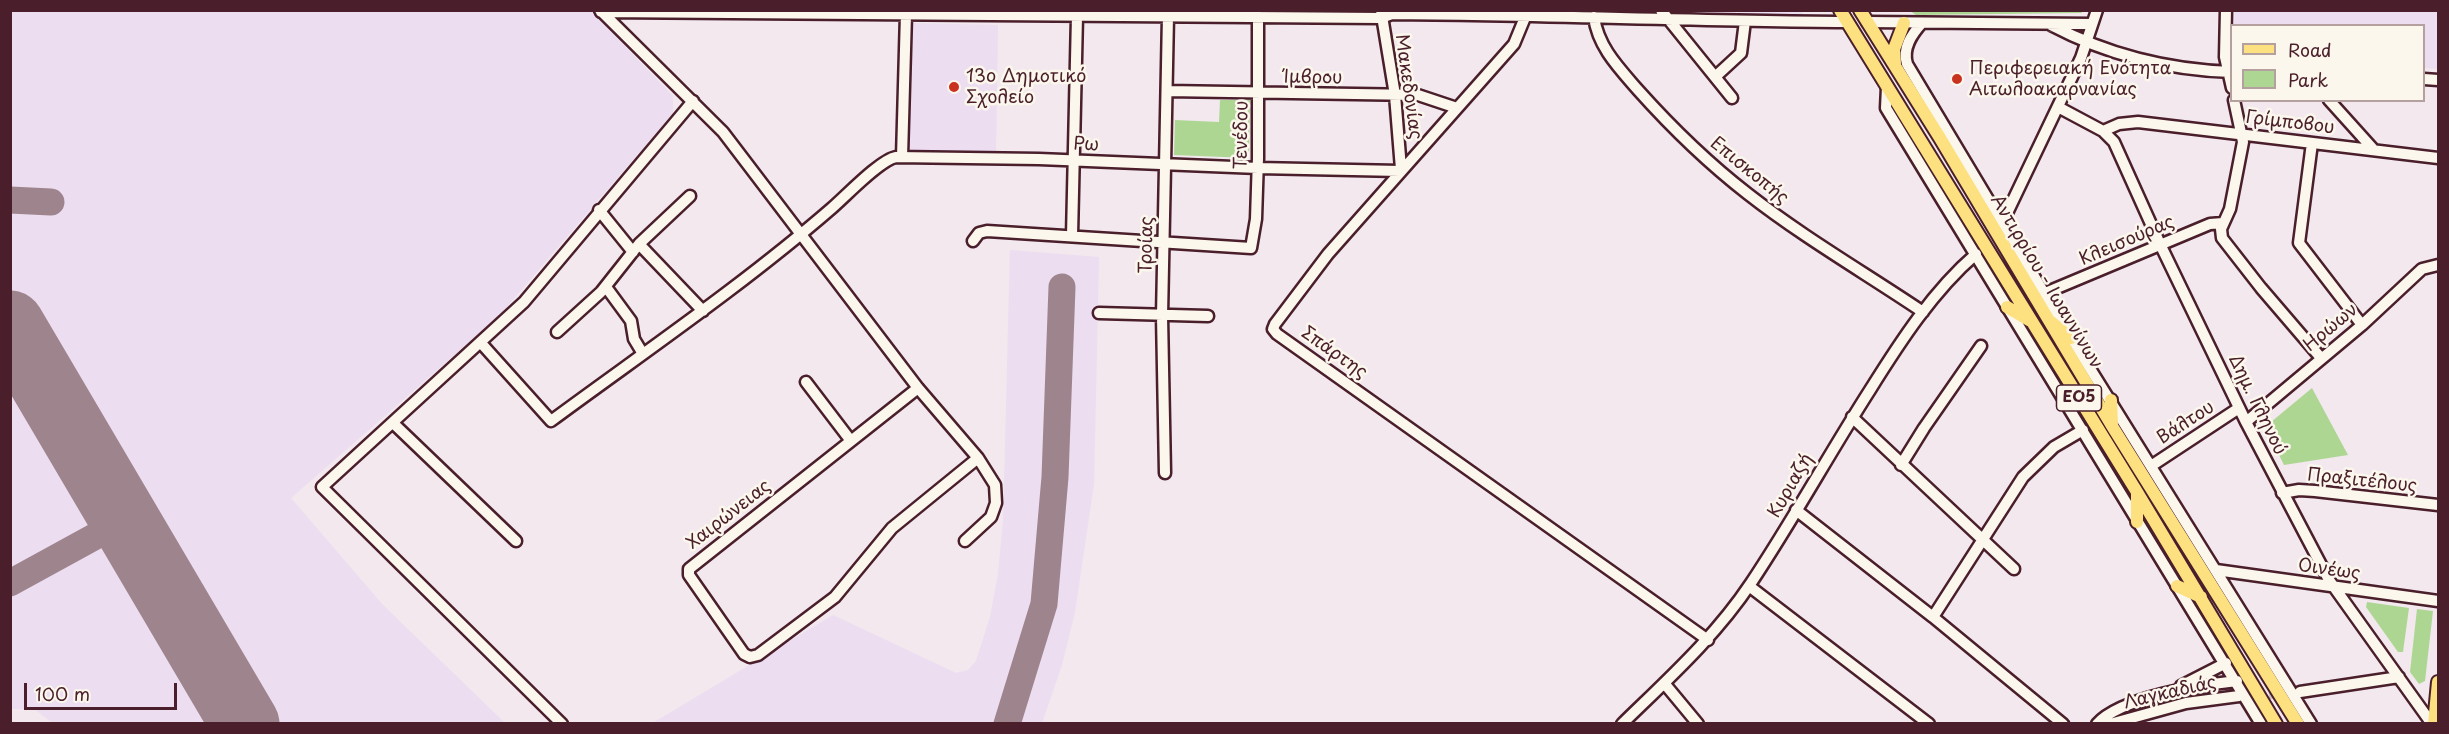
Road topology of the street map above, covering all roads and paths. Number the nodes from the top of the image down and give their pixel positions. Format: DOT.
graph roads {
  1 [pos="1661,10"];
  2 [pos="1807,10"];
  3 [pos="1860,10"];
  4 [pos="2226,10"];
  5 [pos="601,11"];
  6 [pos="810,12"];
  7 [pos="1091,13"];
  8 [pos="1560,13"];
  9 [pos="906,14"];
  10 [pos="1381,14"];
  11 [pos="1526,15"];
  12 [pos="2094,15"];
  13 [pos="1077,16"];
  14 [pos="1168,16"];
  15 [pos="1844,16"];
  16 [pos="1258,17"];
  17 [pos="1594,17"];
  18 [pos="1902,17"];
  19 [pos="1669,20"];
  20 [pos="1745,21"];
  21 [pos="1813,21"];
  22 [pos="1867,22"];
  23 [pos="1922,23"];
  24 [pos="2050,24"];
  25 [pos="2086,43"];
  26 [pos="1898,71"];
  27 [pos="2230,72"];
  28 [pos="1715,77"];
  29 [pos="1887,87"];
  30 [pos="1167,91"];
  31 [pos="1259,93"];
  32 [pos="1395,95"];
  33 [pos="1732,98"];
  34 [pos="693,100"];
  35 [pos="2235,102"];
  36 [pos="2331,102"];
  37 [pos="2058,107"];
  38 [pos="1457,108"];
  39 [pos="2103,131"];
  40 [pos="2242,134"];
  41 [pos="2312,143"];
  42 [pos="2374,150"];
  43 [pos="902,157"];
  44 [pos="2439,158"];
  45 [pos="1075,161"];
  46 [pos="1164,165"];
  47 [pos="1258,168"];
  48 [pos="1401,170"];
  49 [pos="690,196"];
  50 [pos="599,210"];
  51 [pos="2000,219"];
  52 [pos="2223,223"];
  53 [pos="800,235"];
  54 [pos="1072,236"];
  55 [pos="973,241"];
  56 [pos="1163,243"];
  57 [pos="2160,244"];
  58 [pos="636,248"];
  59 [pos="1976,254"];
  60 [pos="2439,265"];
  61 [pos="606,287"];
  62 [pos="2045,293"];
  63 [pos="2007,307"];
  64 [pos="703,311"];
  65 [pos="1923,312"];
  66 [pos="1099,313"];
  67 [pos="1162,316"];
  68 [pos="1208,316"];
  69 [pos="2046,318"];
  70 [pos="2031,322"];
  71 [pos="2362,325"];
  72 [pos="556,332"];
  73 [pos="2071,338"];
  74 [pos="481,343"];
  75 [pos="1981,346"];
  76 [pos="643,354"];
  77 [pos="2320,358"];
  78 [pos="806,382"];
  79 [pos="918,388"];
  80 [pos="2111,400"];
  81 [pos="2240,408"];
  82 [pos="1852,417"];
  83 [pos="2246,422"];
  84 [pos="393,423"];
  85 [pos="2112,426"];
  86 [pos="2083,430"];
  87 [pos="851,441"];
  88 [pos="978,458"];
  89 [pos="1901,465"];
  90 [pos="2151,466"];
  91 [pos="1165,473"];
  92 [pos="2137,492"];
  93 [pos="2282,493"];
  94 [pos="2439,505"];
  95 [pos="1796,510"];
  96 [pos="2137,522"];
  97 [pos="1982,540"];
  98 [pos="516,541"];
  99 [pos="965,541"];
  100 [pos="2014,569"];
  101 [pos="2216,570"];
  102 [pos="1749,586"];
  103 [pos="2177,586"];
  104 [pos="2333,587"];
  105 [pos="2200,597"];
  106 [pos="2439,601"];
  107 [pos="1933,617"];
  108 [pos="1708,640"];
  109 [pos="2226,663"];
  110 [pos="2399,677"];
  111 [pos="2237,681"];
  112 [pos="2439,682"];
  113 [pos="1664,683"];
  114 [pos="2300,692"];
  115 [pos="2167,693"];
  116 [pos="2239,696"];
  117 [pos="562,723"];
  118 [pos="1622,723"];
  119 [pos="1698,723"];
  120 [pos="1929,723"];
  121 [pos="2063,723"];
  122 [pos="2097,723"];
  123 [pos="2110,723"];
  124 [pos="2262,723"];
  125 [pos="2276,723"];
  126 [pos="2298,723"];
  127 [pos="2311,723"];
  128 [pos="2433,723"];
  1 -- 19 [label="street"];
  2 -- 21 [label="street"];
  3 -- 22 [label="main road, Αντιρρίου - Ιωαννίνων / ΕΟ5"];
  4 -- 27 [label="street"];
  5 -- 6 [label="street"];
  5 -- 34 [label="street"];
  6 -- 9 [label="street"];
  7 -- 13 [label="street"];
  7 -- 14 [label="street"];
  8 -- 11 [label="street"];
  8 -- 17 [label="street"];
  9 -- 13 [label="street"];
  9 -- 43 [label="street"];
  10 -- 11 [label="street"];
  10 -- 16 [label="street"];
  10 -- 32 [label="street, Μακεδονίας"];
  11 -- 38 [label="street, Σπάρτης"];
  12 -- 24 [label="street"];
  12 -- 25 [label="street"];
  13 -- 45 [label="street"];
  14 -- 16 [label="street"];
  14 -- 30 [label="street, Τροίας"];
  15 -- 21 [label="street"];
  15 -- 29 [label="main road, Αντιρρίου - Ιωαννίνων / ΕΟ5"];
  16 -- 31 [label="street, Τενέδου"];
  17 -- 19 [label="street"];
  17 -- 65 [label="street, Επισκοπής"];
  18 -- 22 [label="street"];
  18 -- 23 [label="street"];
  18 -- 26 [label="main road"];
  19 -- 20 [label="street"];
  19 -- 28 [label="street"];
  20 -- 21 [label="street"];
  20 -- 28 [label="street"];
  22 -- 26 [label="main road, Αντιρρίου - Ιωαννίνων / ΕΟ5"];
  23 -- 24 [label="street"];
  23 -- 51 [label="street"];
  24 -- 25 [label="street"];
  25 -- 27 [label="street"];
  25 -- 37 [label="street"];
  26 -- 69 [label="main road, Αντιρρίου - Ιωαννίνων / ΕΟ5"];
  28 -- 33 [label="street"];
  29 -- 59 [label="street"];
  29 -- 70 [label="main road, Αντιρρίου - Ιωαννίνων / ΕΟ5"];
  30 -- 31 [label="street, Ίμβρου"];
  30 -- 46 [label="street, Τροίας"];
  31 -- 32 [label="street, Ίμβρου"];
  31 -- 47 [label="street, Τενέδου"];
  32 -- 38 [label="street, Ίμβρου"];
  32 -- 48 [label="street, Μακεδονίας"];
  34 -- 50 [label="street"];
  34 -- 53 [label="street"];
  35 -- 40 [label="street"];
  36 -- 42 [label="street"];
  37 -- 39 [label="street, Δημ. Γληνού"];
  37 -- 51 [label="street"];
  38 -- 48 [label="street, Σπάρτης"];
  39 -- 40 [label="street, Γρίμποβου"];
  39 -- 57 [label="street, Δημ. Γληνού"];
  40 -- 41 [label="street, Γρίμποβου"];
  40 -- 52 [label="street"];
  41 -- 42 [label="street, Γρίμποβου"];
  41 -- 71 [label="street"];
  42 -- 44 [label="street, Γρίμποβου"];
  43 -- 45 [label="street, Ρω"];
  43 -- 53 [label="street, Ρω"];
  45 -- 46 [label="street, Ρω"];
  45 -- 54 [label="street"];
  46 -- 47 [label="street, Ρω"];
  46 -- 56 [label="street, Τροίας"];
  47 -- 48 [label="street, Ρω"];
  47 -- 56 [label="street, Τενέδου"];
  48 -- 108 [label="street, Σπάρτης"];
  49 -- 58 [label="street"];
  50 -- 58 [label="street"];
  50 -- 74 [label="street"];
  51 -- 62 [label="street"];
  52 -- 57 [label="street, Κλεισούρας"];
  52 -- 77 [label="street"];
  53 -- 64 [label="street, Ρω"];
  53 -- 79 [label="street"];
  54 -- 55 [label="street"];
  54 -- 56 [label="street"];
  56 -- 67 [label="street, Τροίας"];
  57 -- 62 [label="street, Κλεισούρας"];
  57 -- 81 [label="street, Δημ. Γληνού"];
  58 -- 61 [label="street"];
  58 -- 64 [label="street"];
  59 -- 63 [label="street"];
  59 -- 65 [label="street, Κυριαζή"];
  60 -- 71 [label="street, Ηρώων"];
  61 -- 72 [label="street"];
  61 -- 76 [label="street"];
  62 -- 73 [label="street"];
  63 -- 70 [label="main road"];
  63 -- 86 [label="street"];
  64 -- 76 [label="street, Ρω"];
  65 -- 82 [label="street, Κυριαζή"];
  66 -- 67 [label="street"];
  67 -- 68 [label="street"];
  67 -- 91 [label="street, Τροίας"];
  69 -- 73 [label="main road"];
  69 -- 85 [label="main road, Αντιρρίου - Ιωαννίνων / ΕΟ5"];
  70 -- 92 [label="main road, Αντιρρίου - Ιωαννίνων / ΕΟ5"];
  71 -- 77 [label="street, Ηρώων"];
  73 -- 80 [label="street"];
  74 -- 76 [label="street, Ρω"];
  74 -- 84 [label="street"];
  75 -- 89 [label="street"];
  77 -- 83 [label="street, Ηρώων"];
  78 -- 87 [label="street"];
  79 -- 87 [label="street, Χαιρώνειας"];
  79 -- 88 [label="street"];
  80 -- 85 [label="main road"];
  80 -- 90 [label="street"];
  81 -- 83 [label="street, Δημ. Γληνού"];
  81 -- 90 [label="street, Βάλτου"];
  82 -- 89 [label="street"];
  82 -- 95 [label="street, Κυριαζή"];
  83 -- 93 [label="street, Δημ. Γληνού"];
  84 -- 98 [label="street"];
  84 -- 117 [label="street"];
  85 -- 126 [label="main road, Αντιρρίου - Ιωαννίνων / ΕΟ5"];
  86 -- 96 [label="street"];
  86 -- 97 [label="street"];
  87 -- 88 [label="street, Χαιρώνειας"];
  88 -- 99 [label="street"];
  89 -- 97 [label="street"];
  90 -- 101 [label="street"];
  92 -- 96 [label="main road"];
  92 -- 105 [label="main road, Αντιρρίου - Ιωαννίνων / ΕΟ5"];
  93 -- 94 [label="street, Πραξιτέλους"];
  93 -- 104 [label="street, Δημ. Γληνού"];
  95 -- 102 [label="street, Κυριαζή"];
  95 -- 107 [label="street"];
  96 -- 103 [label="street"];
  97 -- 100 [label="street"];
  97 -- 107 [label="street"];
  101 -- 104 [label="street, Οινέως"];
  101 -- 127 [label="street"];
  102 -- 108 [label="street, Κυριαζή"];
  102 -- 120 [label="street"];
  103 -- 105 [label="main road"];
  103 -- 109 [label="street"];
  104 -- 106 [label="street, Οινέως"];
  104 -- 110 [label="street, Δημ. Γληνού"];
  105 -- 125 [label="main road, Αντιρρίου - Ιωαννίνων / ΕΟ5"];
  107 -- 121 [label="street"];
  108 -- 113 [label="street, Κυριαζή"];
  109 -- 111 [label="street"];
  109 -- 115 [label="street, Λαγκαδιάς"];
  110 -- 114 [label="street"];
  110 -- 128 [label="street, Δημ. Γληνού"];
  111 -- 115 [label="street, Λαγκαδιάς"];
  111 -- 124 [label="street"];
  112 -- 128 [label="main road"];
  113 -- 118 [label="street, Κυριαζή"];
  113 -- 119 [label="street"];
  115 -- 122 [label="street, Λαγκαδιάς"];
  116 -- 123 [label="street, Λαγκαδιάς"];
}
